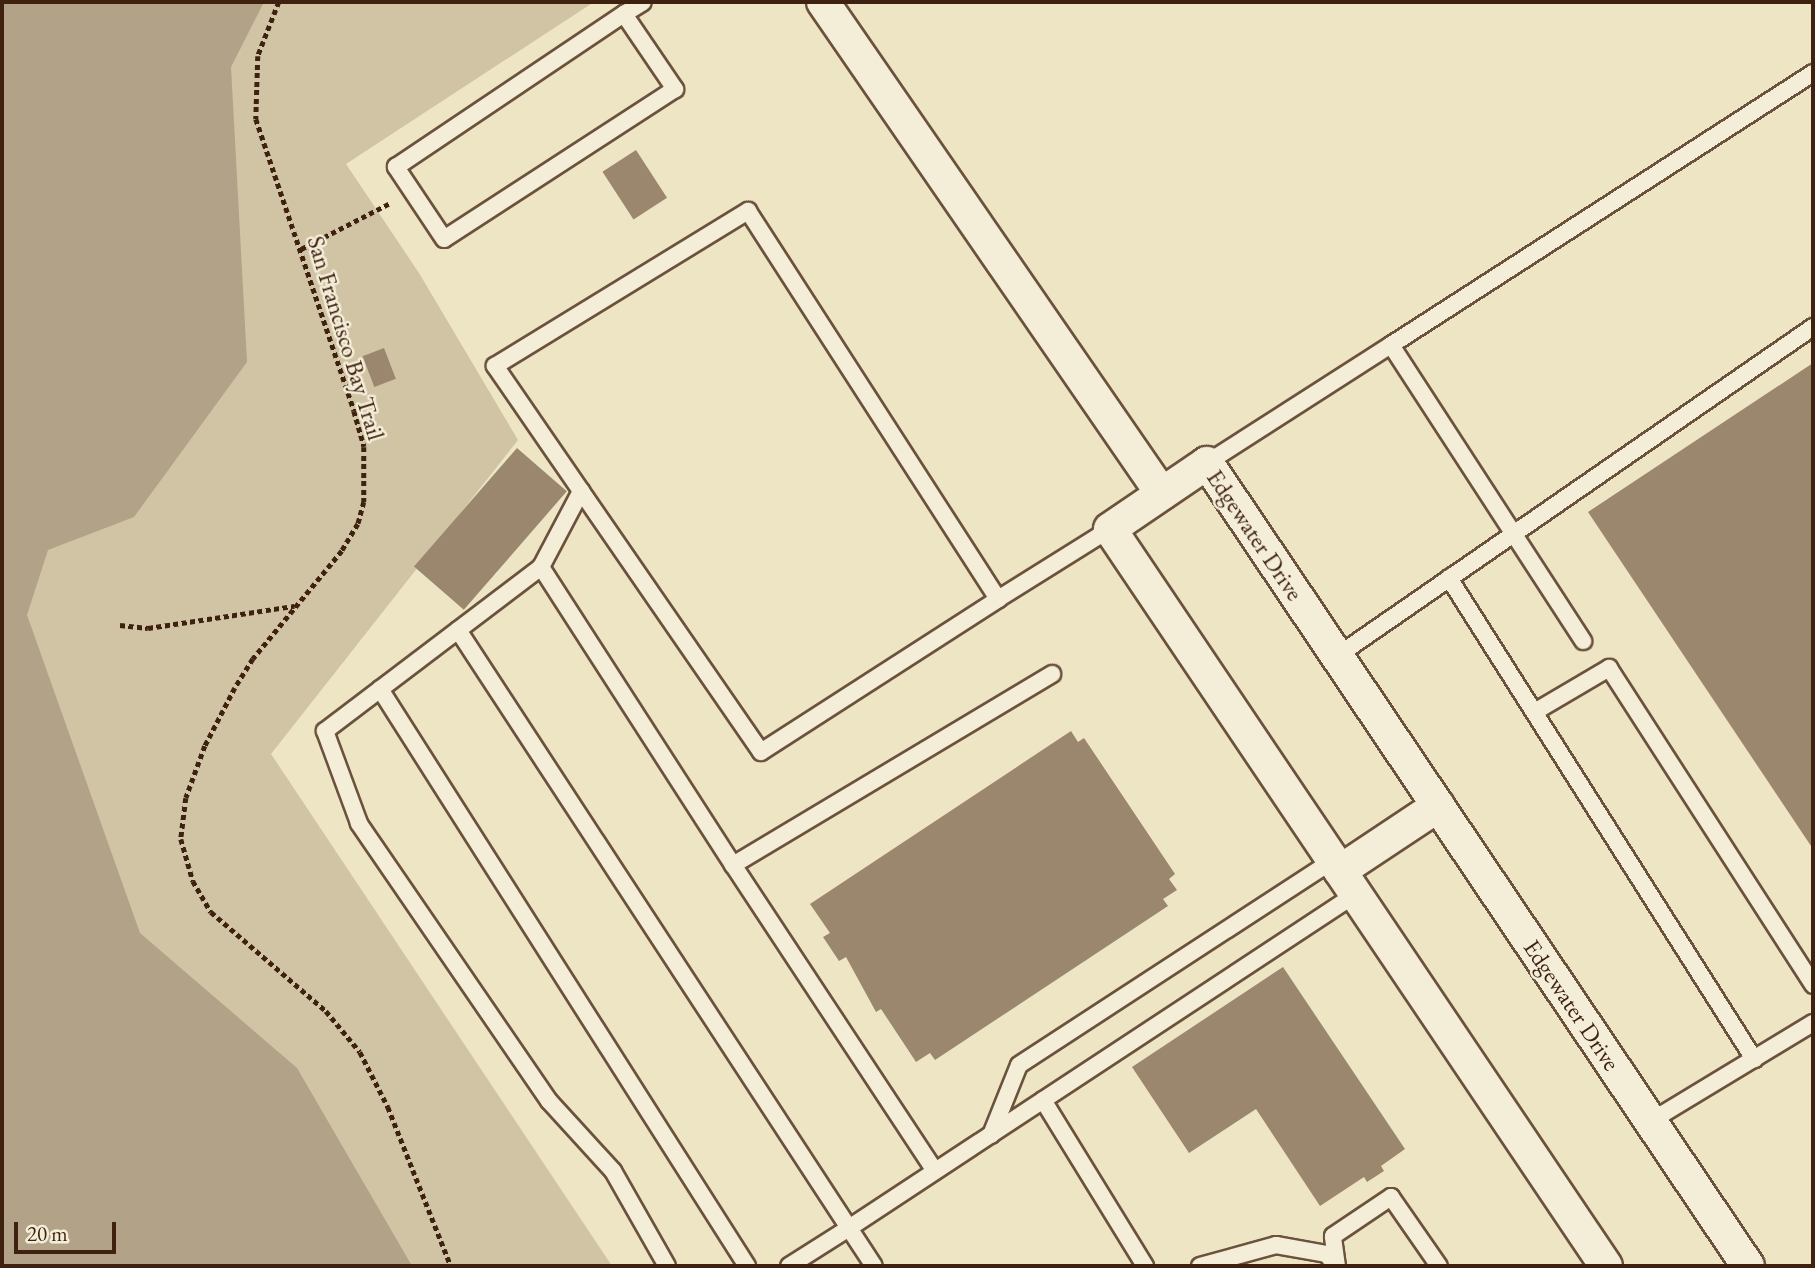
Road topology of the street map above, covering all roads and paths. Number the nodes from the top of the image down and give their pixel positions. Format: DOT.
graph roads {
  1 [pos="279,2"];
  2 [pos="643,2"];
  3 [pos="823,2"];
  4 [pos="624,14"];
  5 [pos="1813,73"];
  6 [pos="411,190"];
  7 [pos="301,249"];
  8 [pos="1813,327"];
  9 [pos="1391,345"];
  10 [pos="1207,463"];
  11 [pos="581,491"];
  12 [pos="1162,494"];
  13 [pos="1110,529"];
  14 [pos="1515,534"];
  15 [pos="541,567"];
  16 [pos="1449,578"];
  17 [pos="998,599"];
  18 [pos="295,606"];
  19 [pos="120,625"];
  20 [pos="458,630"];
  21 [pos="1583,641"];
  22 [pos="1337,656"];
  23 [pos="1052,674"];
  24 [pos="380,689"];
  25 [pos="1536,712"];
  26 [pos="1438,806"];
  27 [pos="733,865"];
  28 [pos="1343,875"];
  29 [pos="1813,985"];
  30 [pos="1813,1023"];
  31 [pos="1754,1059"];
  32 [pos="1043,1100"];
  33 [pos="1651,1121"];
  34 [pos="991,1135"];
  35 [pos="936,1171"];
  36 [pos="849,1228"];
  37 [pos="451,1266"];
  38 [pos="667,1266"];
  39 [pos="747,1266"];
  40 [pos="789,1266"];
  41 [pos="874,1266"];
  42 [pos="1145,1266"];
  43 [pos="1200,1266"];
  44 [pos="1336,1266"];
  45 [pos="1439,1266"];
  46 [pos="1606,1266"];
  47 [pos="1748,1266"];
  1 -- 7 [label="path, San Francisco Bay Trail"];
  2 -- 4 [label="lane"];
  3 -- 12 [label="street"];
  4 -- 6 [label="lane"];
  4 -- 6 [label="lane"];
  5 -- 9 [label="lane"];
  6 -- 7 [label="path"];
  7 -- 18 [label="path, San Francisco Bay Trail"];
  8 -- 14 [label="lane"];
  9 -- 10 [label="lane"];
  9 -- 14 [label="lane"];
  10 -- 12 [label="street, Edgewater Drive"];
  10 -- 22 [label="street, Edgewater Drive"];
  11 -- 15 [label="lane"];
  11 -- 17 [label="lane"];
  11 -- 17 [label="lane"];
  12 -- 13 [label="street, Edgewater Drive"];
  13 -- 17 [label="lane"];
  13 -- 28 [label="street"];
  14 -- 16 [label="lane"];
  14 -- 21 [label="lane"];
  15 -- 20 [label="lane"];
  15 -- 27 [label="lane"];
  16 -- 22 [label="lane"];
  16 -- 25 [label="lane"];
  18 -- 19 [label="path"];
  18 -- 37 [label="path, San Francisco Bay Trail"];
  20 -- 24 [label="lane"];
  20 -- 36 [label="lane"];
  22 -- 26 [label="street, Edgewater Drive"];
  23 -- 27 [label="lane"];
  24 -- 38 [label="lane"];
  24 -- 39 [label="lane"];
  25 -- 29 [label="lane"];
  25 -- 31 [label="lane"];
  26 -- 28 [label="street"];
  26 -- 33 [label="street, Edgewater Drive"];
  27 -- 35 [label="lane"];
  28 -- 32 [label="lane"];
  28 -- 34 [label="lane"];
  28 -- 46 [label="street"];
  30 -- 31 [label="lane"];
  31 -- 33 [label="lane"];
  32 -- 34 [label="lane"];
  32 -- 42 [label="lane"];
  33 -- 47 [label="street, Edgewater Drive"];
  34 -- 35 [label="lane"];
  35 -- 36 [label="lane"];
  36 -- 40 [label="lane"];
  36 -- 41 [label="lane"];
  43 -- 44 [label="lane"];
  44 -- 45 [label="lane"];
}
